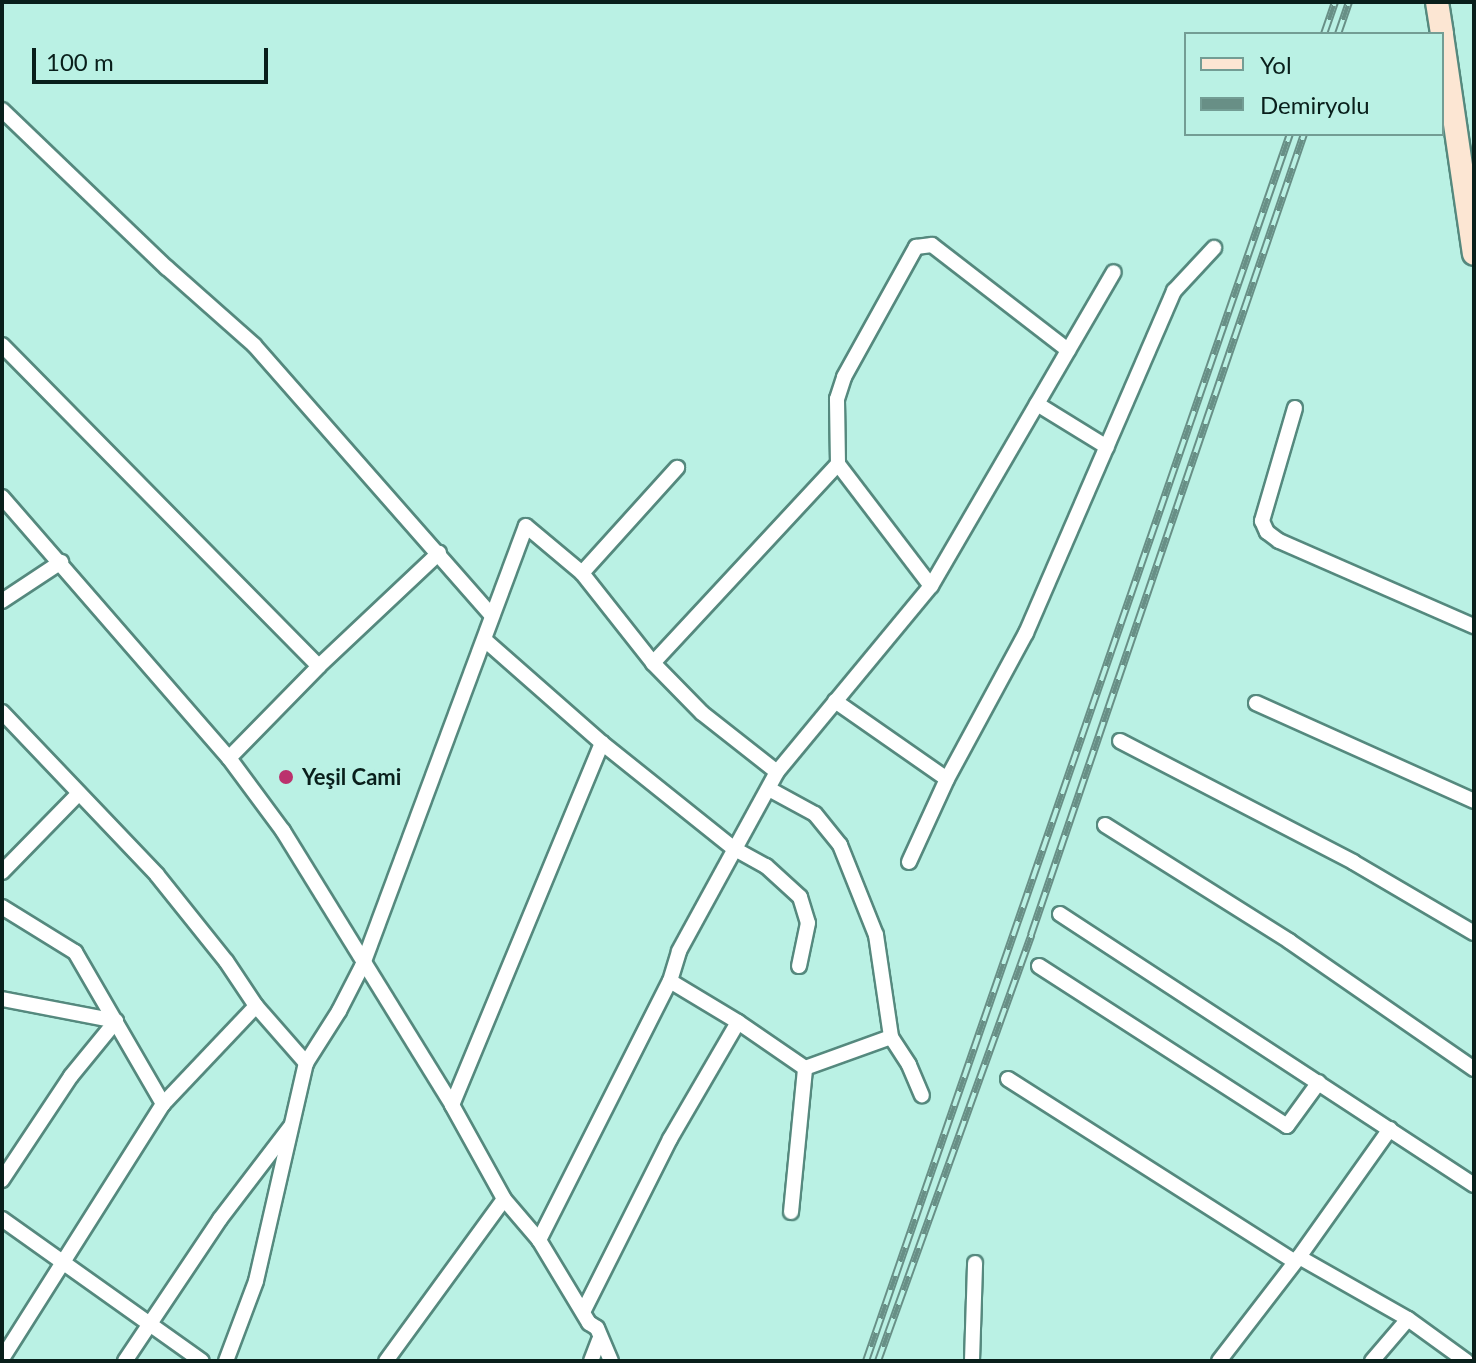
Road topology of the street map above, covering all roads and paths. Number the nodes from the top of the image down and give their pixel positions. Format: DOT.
graph roads {
  1 [pos="1437,2"];
  2 [pos="1442,32"];
  3 [pos="1444,49"];
  4 [pos="5,117"];
  5 [pos="1214,248"];
  6 [pos="1474,254"];
  7 [pos="1114,272"];
  8 [pos="2,345"];
  9 [pos="1068,350"];
  10 [pos="1037,404"];
  11 [pos="1295,408"];
  12 [pos="1107,447"];
  13 [pos="838,464"];
  14 [pos="677,468"];
  15 [pos="2,497"];
  16 [pos="439,553"];
  17 [pos="61,562"];
  18 [pos="582,573"];
  19 [pos="931,586"];
  20 [pos="2,601"];
  21 [pos="491,615"];
  22 [pos="1474,626"];
  23 [pos="486,641"];
  24 [pos="653,663"];
  25 [pos="319,666"];
  26 [pos="835,701"];
  27 [pos="1256,703"];
  28 [pos="2,712"];
  29 [pos="14,724"];
  30 [pos="2,736"];
  31 [pos="1120,741"];
  32 [pos="602,743"];
  33 [pos="229,758"];
  34 [pos="777,772"];
  35 [pos="947,779"];
  36 [pos="769,789"];
  37 [pos="79,793"];
  38 [pos="1474,801"];
  39 [pos="1105,825"];
  40 [pos="733,848"];
  41 [pos="909,862"];
  42 [pos="2,872"];
  43 [pos="2,907"];
  44 [pos="1060,914"];
  45 [pos="1474,933"];
  46 [pos="363,964"];
  47 [pos="799,966"];
  48 [pos="1039,966"];
  49 [pos="670,981"];
  50 [pos="2,999"];
  51 [pos="256,1006"];
  52 [pos="116,1021"];
  53 [pos="738,1022"];
  54 [pos="891,1037"];
  55 [pos="306,1063"];
  56 [pos="805,1068"];
  57 [pos="1474,1069"];
  58 [pos="1008,1079"];
  59 [pos="1319,1082"];
  60 [pos="922,1095"];
  61 [pos="163,1104"];
  62 [pos="452,1105"];
  63 [pos="293,1123"];
  64 [pos="1390,1129"];
  65 [pos="2,1180"];
  66 [pos="1474,1185"];
  67 [pos="504,1199"];
  68 [pos="791,1212"];
  69 [pos="2,1219"];
  70 [pos="539,1240"];
  71 [pos="1296,1259"];
  72 [pos="64,1262"];
  73 [pos="975,1263"];
  74 [pos="583,1312"];
  75 [pos="1408,1319"];
  76 [pos="148,1323"];
  77 [pos="599,1340"];
  78 [pos="2,1359"];
  79 [pos="125,1361"];
  80 [pos="202,1361"];
  81 [pos="226,1361"];
  82 [pos="386,1361"];
  83 [pos="591,1361"];
  84 [pos="611,1361"];
  85 [pos="972,1361"];
  86 [pos="1219,1361"];
  87 [pos="1372,1361"];
  88 [pos="1466,1361"];
  1 -- 2 [label="street"];
  3 -- 6 [label="street"];
  4 -- 16 [label="street"];
  5 -- 12 [label="street"];
  7 -- 9 [label="street"];
  8 -- 25 [label="street"];
  9 -- 10 [label="street"];
  9 -- 13 [label="street"];
  10 -- 12 [label="street"];
  10 -- 19 [label="street"];
  11 -- 22 [label="street"];
  12 -- 35 [label="street"];
  13 -- 19 [label="street"];
  13 -- 24 [label="street"];
  14 -- 18 [label="street"];
  15 -- 17 [label="street"];
  16 -- 21 [label="street"];
  16 -- 25 [label="street"];
  17 -- 20 [label="street"];
  17 -- 33 [label="street"];
  18 -- 21 [label="street"];
  18 -- 24 [label="street"];
  19 -- 26 [label="street"];
  21 -- 23 [label="street"];
  23 -- 32 [label="street"];
  23 -- 46 [label="street"];
  24 -- 34 [label="street"];
  25 -- 33 [label="street"];
  26 -- 34 [label="street"];
  26 -- 35 [label="street"];
  27 -- 38 [label="street"];
  28 -- 29 [label="street"];
  29 -- 30 [label="street"];
  29 -- 37 [label="street"];
  31 -- 45 [label="street"];
  32 -- 40 [label="street"];
  32 -- 62 [label="street"];
  33 -- 46 [label="street"];
  34 -- 36 [label="street"];
  35 -- 41 [label="street"];
  36 -- 40 [label="street"];
  36 -- 54 [label="street"];
  37 -- 42 [label="street"];
  37 -- 51 [label="street"];
  39 -- 57 [label="street"];
  40 -- 47 [label="street"];
  40 -- 49 [label="street"];
  43 -- 52 [label="street"];
  44 -- 59 [label="street"];
  46 -- 55 [label="street"];
  46 -- 62 [label="street"];
  48 -- 59 [label="street"];
  49 -- 53 [label="street"];
  49 -- 70 [label="street"];
  50 -- 52 [label="street"];
  51 -- 55 [label="street"];
  51 -- 61 [label="street"];
  52 -- 61 [label="street"];
  52 -- 65 [label="street"];
  53 -- 56 [label="street"];
  53 -- 74 [label="street"];
  54 -- 56 [label="street"];
  54 -- 60 [label="street"];
  55 -- 63 [label="street"];
  56 -- 68 [label="street"];
  58 -- 71 [label="street"];
  59 -- 64 [label="street"];
  61 -- 72 [label="street"];
  62 -- 67 [label="street"];
  63 -- 76 [label="street"];
  63 -- 81 [label="street"];
  64 -- 66 [label="street"];
  64 -- 71 [label="street"];
  67 -- 70 [label="street"];
  67 -- 82 [label="street"];
  69 -- 72 [label="street"];
  70 -- 74 [label="street"];
  71 -- 75 [label="street"];
  71 -- 86 [label="street"];
  72 -- 76 [label="street"];
  72 -- 78 [label="street"];
  73 -- 85 [label="street"];
  74 -- 77 [label="street"];
  75 -- 87 [label="street"];
  75 -- 88 [label="street"];
  76 -- 79 [label="street"];
  76 -- 80 [label="street"];
  77 -- 83 [label="street"];
  77 -- 84 [label="street"];
}
